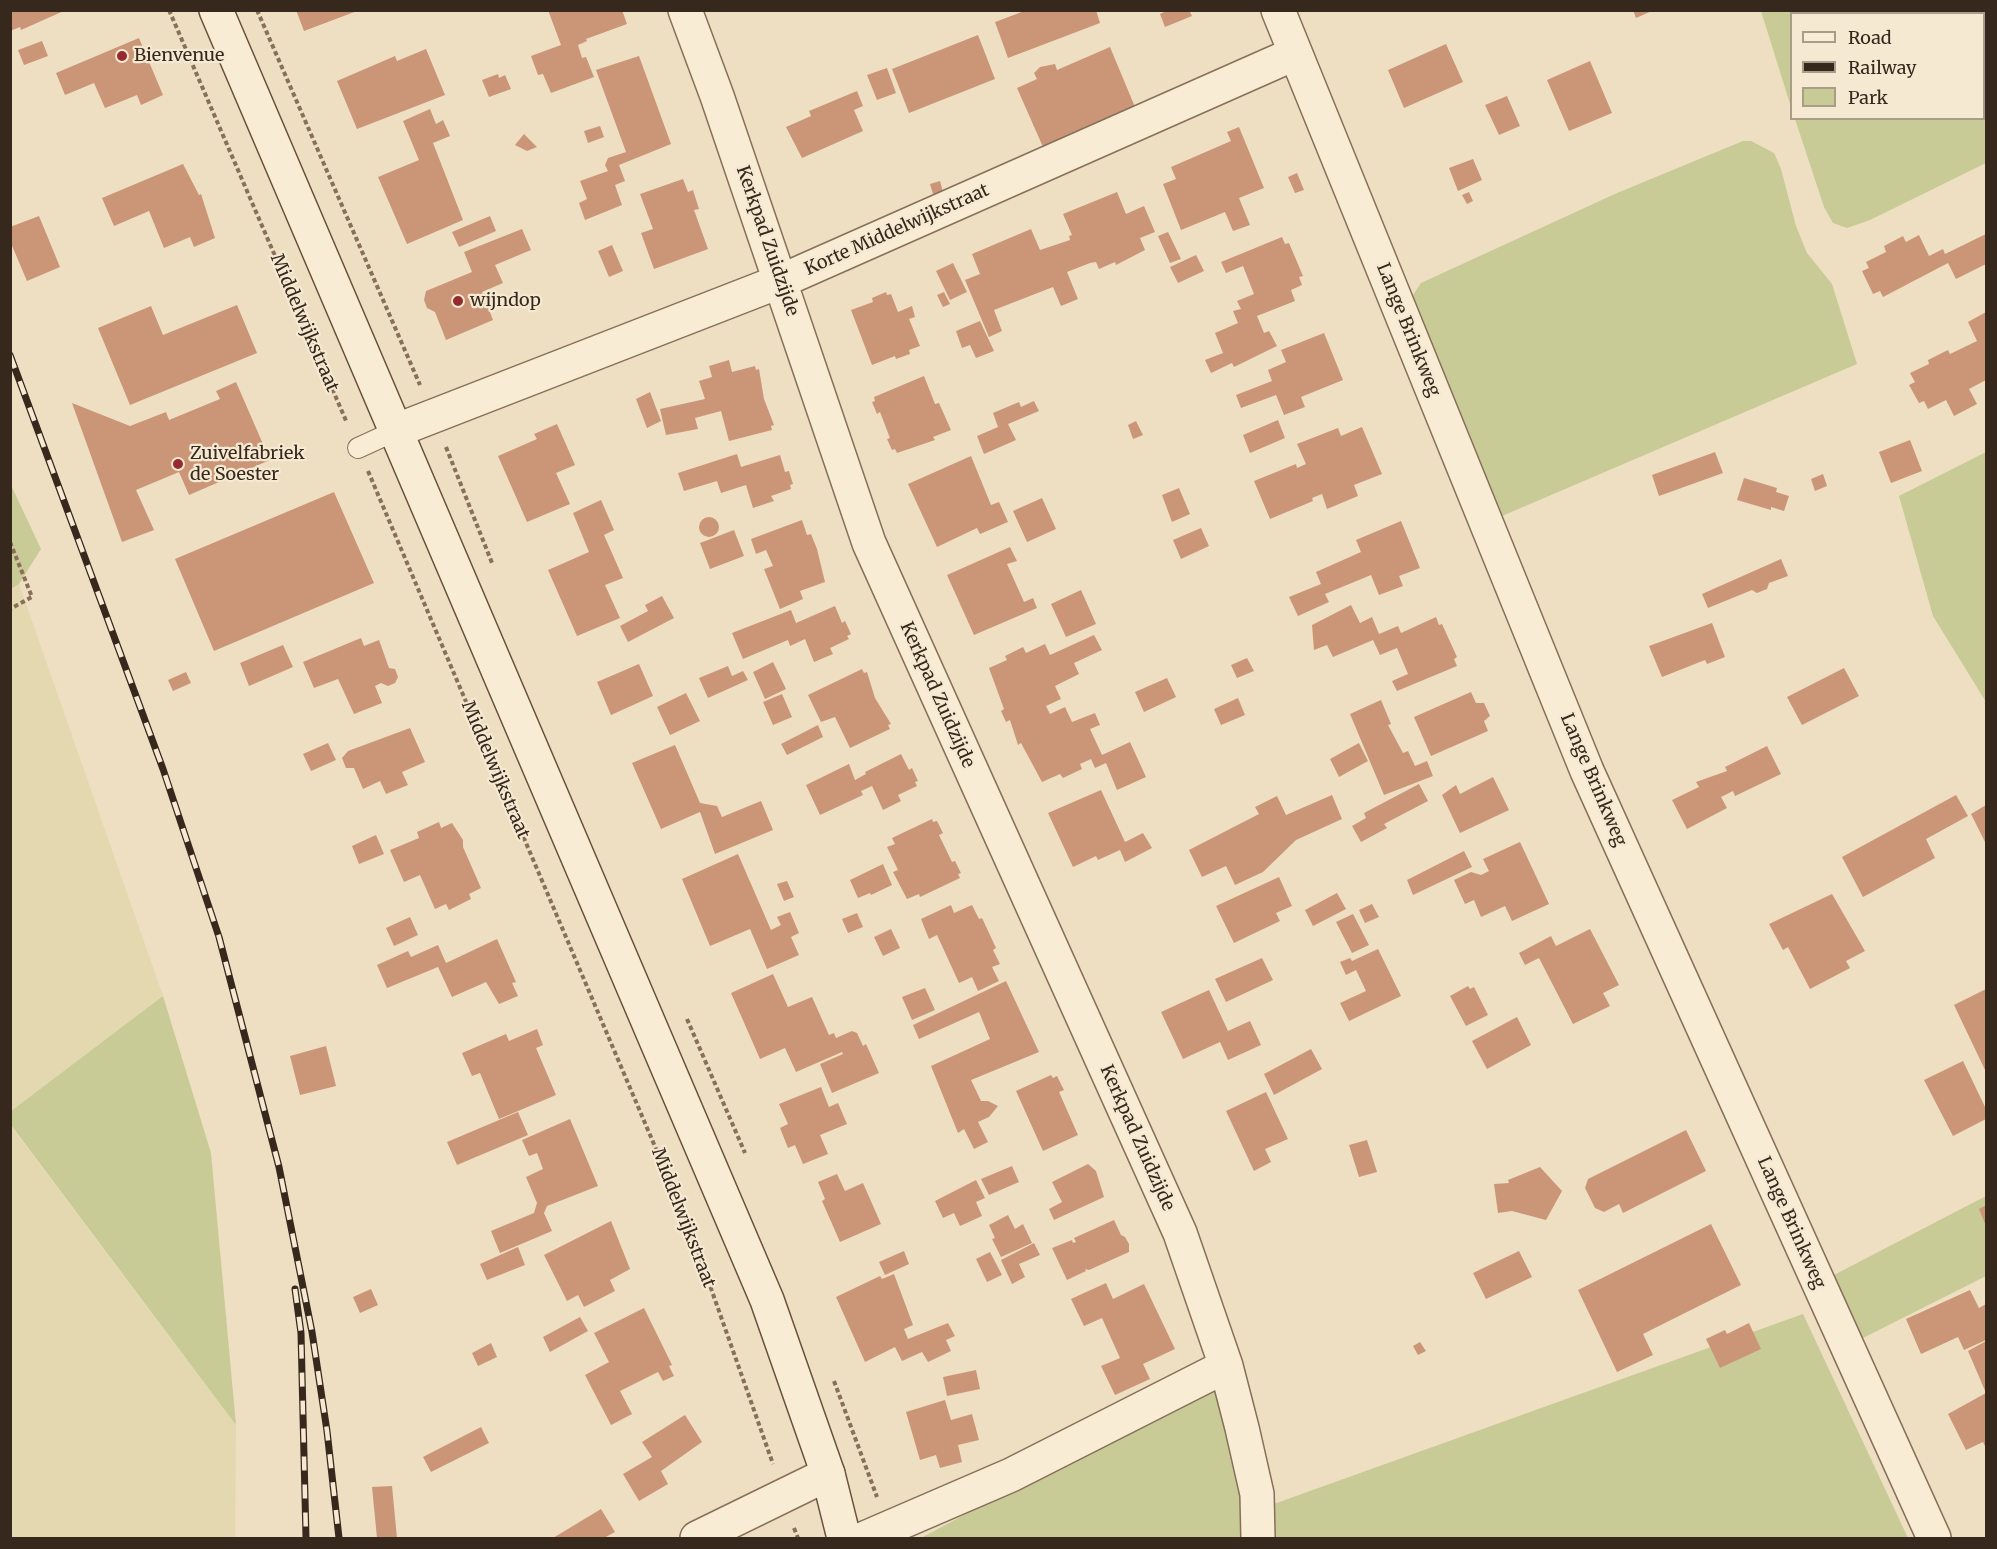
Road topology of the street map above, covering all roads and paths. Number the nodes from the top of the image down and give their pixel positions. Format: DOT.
graph roads {
  1 [pos="169,10"];
  2 [pos="216,10"];
  3 [pos="685,10"];
  4 [pos="1278,10"];
  5 [pos="1294,54"];
  6 [pos="781,281"];
  7 [pos="395,431"];
  8 [pos="358,448"];
  9 [pos="10,542"];
  10 [pos="10,609"];
  11 [pos="1226,1366"];
  12 [pos="828,1474"];
  13 [pos="783,1494"];
  14 [pos="697,1539"];
  15 [pos="798,1539"];
  16 [pos="844,1539"];
  17 [pos="866,1539"];
  18 [pos="1258,1539"];
  19 [pos="1934,1539"];
  1 -- 8 [label="path, Middelwijkstraat"];
  2 -- 7 [label="street"];
  3 -- 6 [label="street, Kerkpad Zuidzijde"];
  4 -- 5 [label="street, Lange Brinkweg"];
  5 -- 6 [label="street, Korte Middelwijkstraat"];
  5 -- 19 [label="street, Lange Brinkweg"];
  6 -- 7 [label="street, Korte Middelwijkstraat"];
  6 -- 11 [label="street, Kerkpad Zuidzijde"];
  7 -- 8 [label="lane"];
  7 -- 12 [label="street"];
  8 -- 13 [label="path, Middelwijkstraat"];
  9 -- 10 [label="path"];
  11 -- 17 [label="street"];
  11 -- 18 [label="street, Kerkpad Zuidzijde"];
  12 -- 13 [label="street"];
  12 -- 16 [label="street"];
  13 -- 14 [label="street"];
  13 -- 15 [label="path, Middelwijkstraat"];
}
